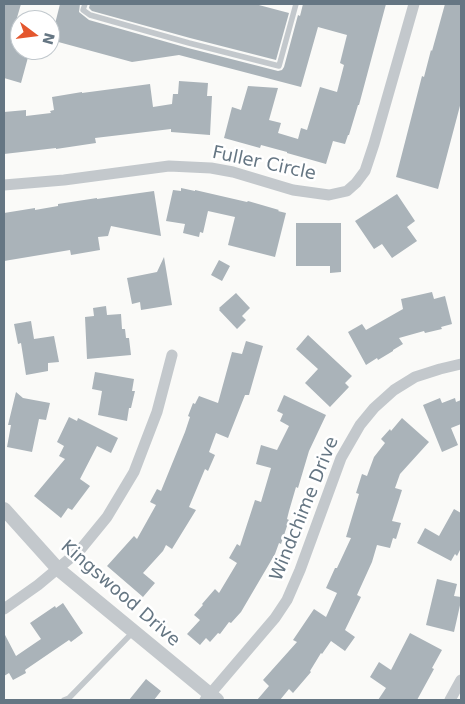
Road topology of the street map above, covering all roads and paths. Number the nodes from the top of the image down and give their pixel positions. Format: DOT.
graph roads {
  1 [pos="85,4"];
  2 [pos="296,4"];
  3 [pos="414,4"];
  4 [pos="4,185"];
  5 [pos="172,355"];
  6 [pos="461,364"];
  7 [pos="4,510"];
  8 [pos="58,569"];
  9 [pos="4,609"];
  10 [pos="134,632"];
  11 [pos="461,680"];
  12 [pos="210,698"];
  13 [pos="64,700"];
  14 [pos="450,700"];
  1 -- 2 [label="lane"];
  3 -- 4 [label="street, Fuller Circle"];
  5 -- 8 [label="street"];
  6 -- 12 [label="street, Windchime Drive"];
  7 -- 8 [label="street, Kingswood Drive"];
  8 -- 9 [label="street"];
  8 -- 10 [label="street, Kingswood Drive"];
  10 -- 12 [label="street, Kingswood Drive"];
  10 -- 13 [label="lane"];
  11 -- 14 [label="street"];
}
